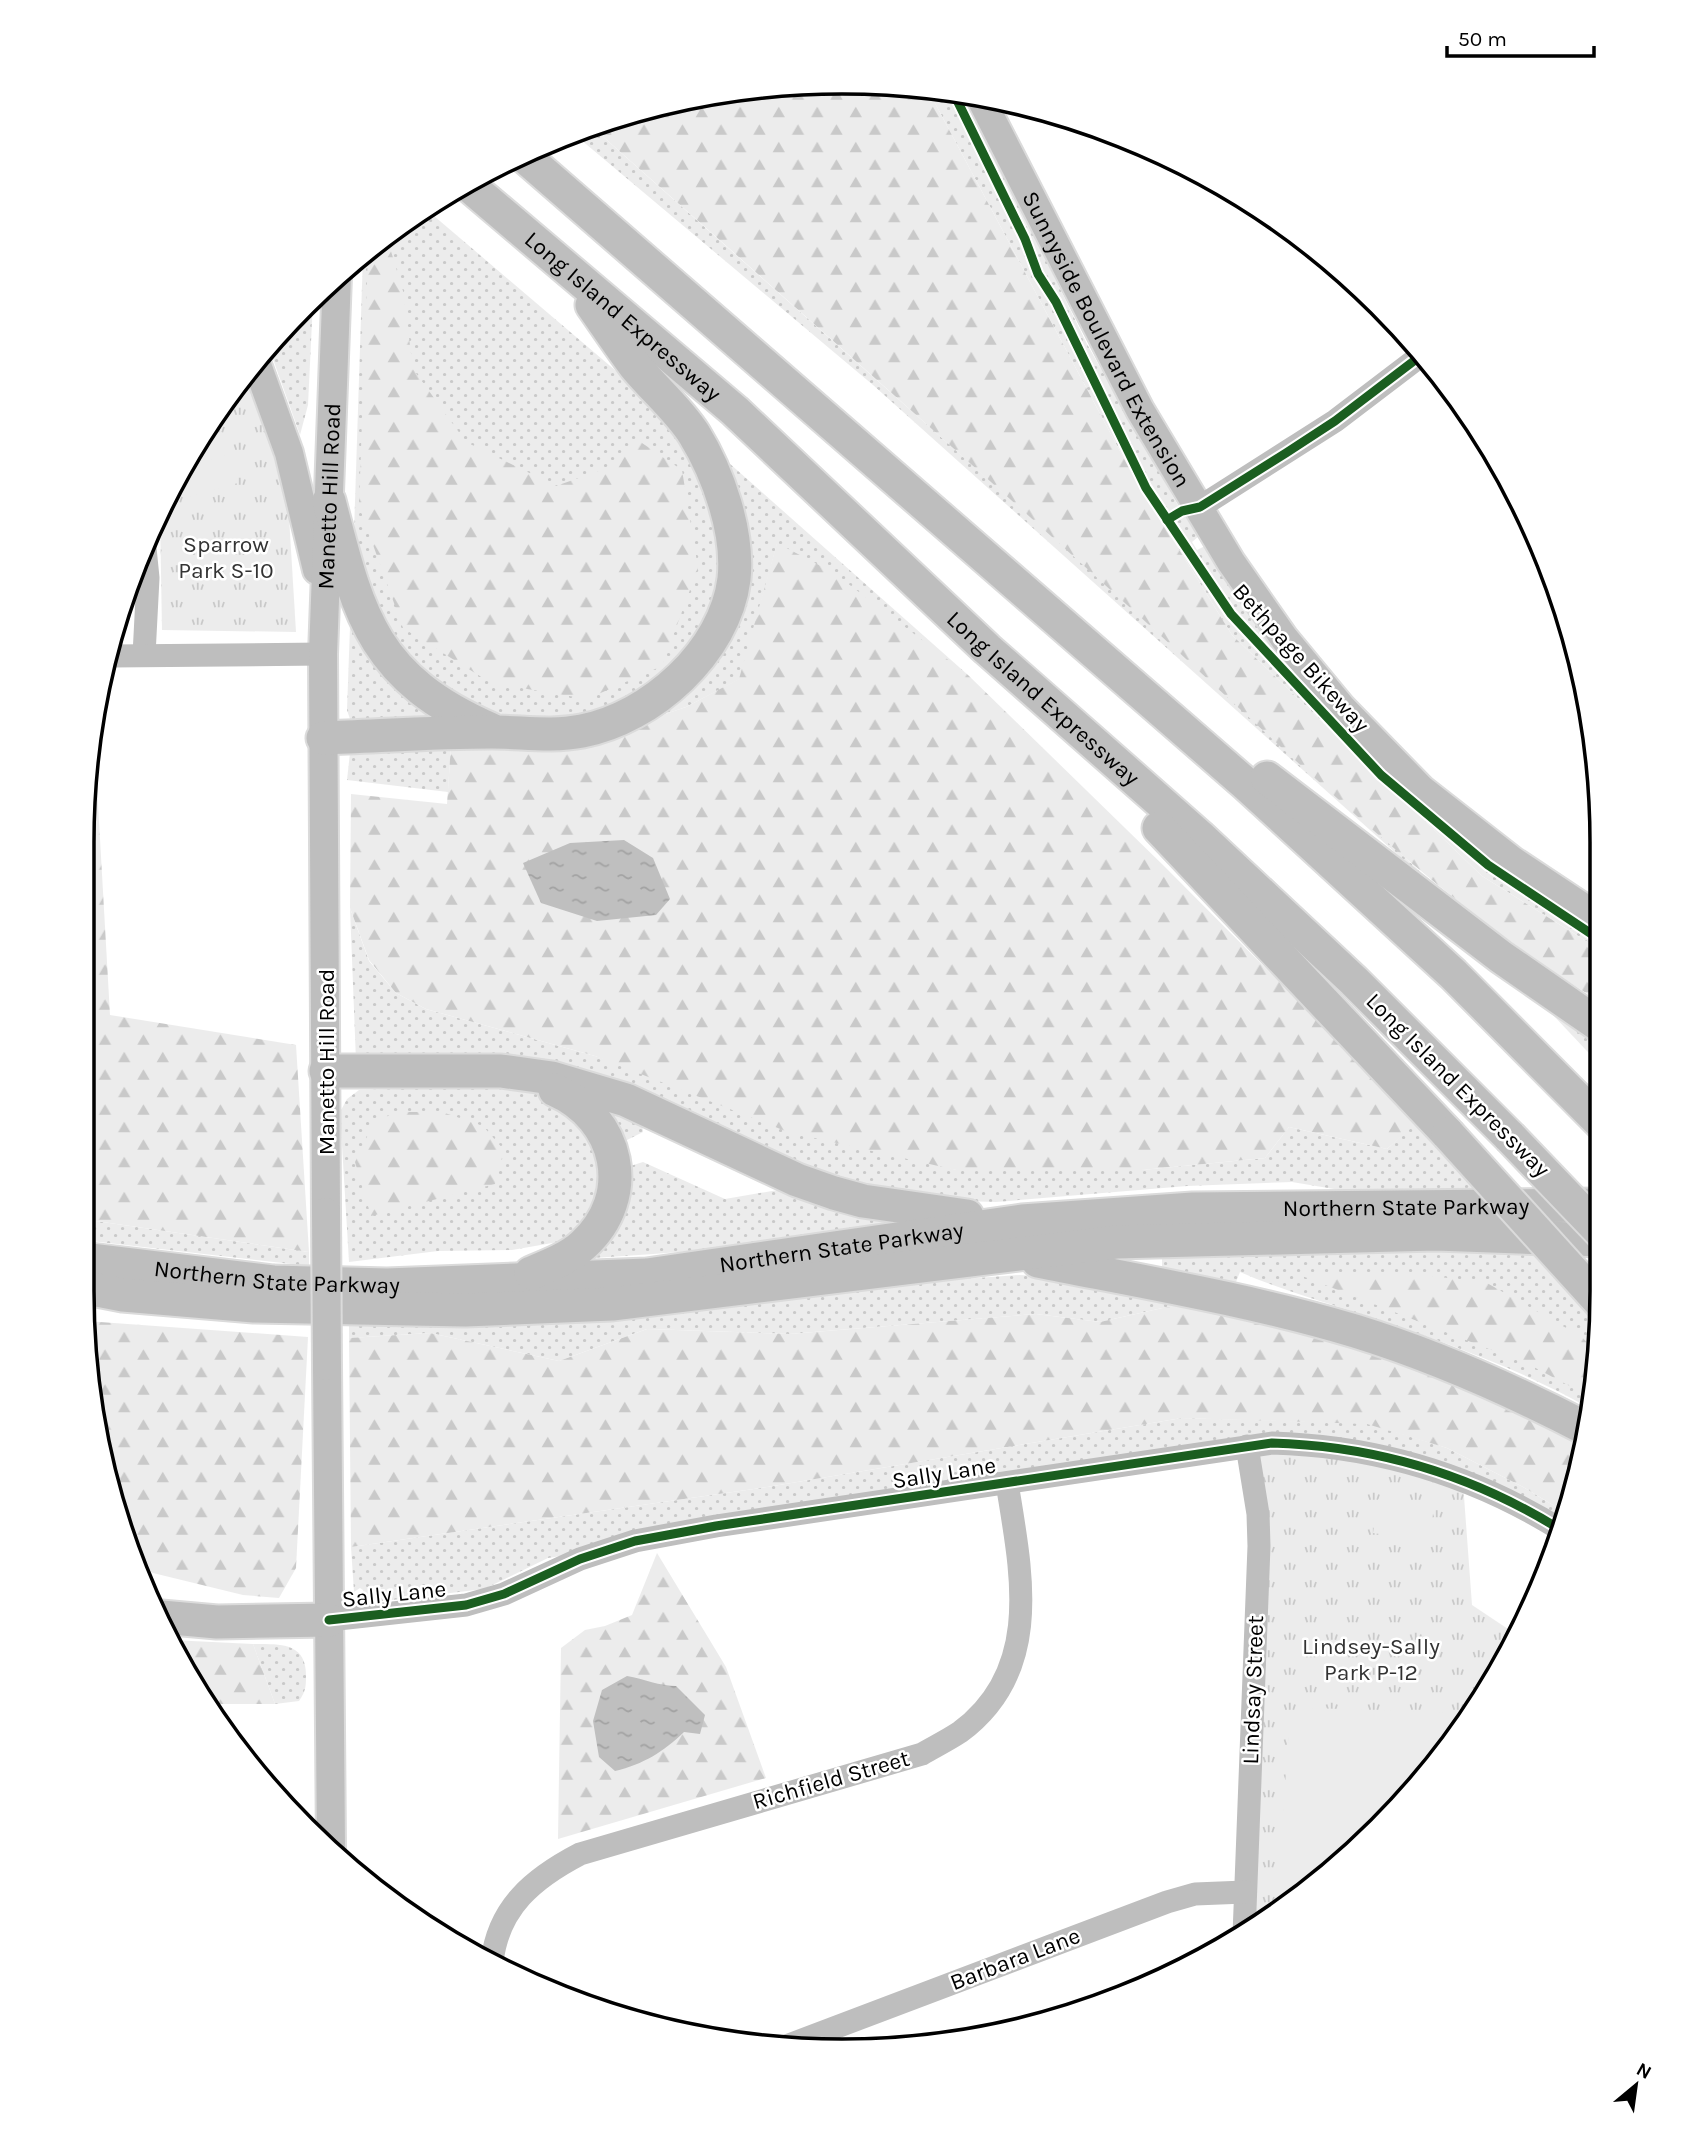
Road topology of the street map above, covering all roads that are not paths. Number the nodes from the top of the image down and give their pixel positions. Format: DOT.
graph roads {
  1 [pos="986,109"];
  2 [pos="532,163"];
  3 [pos="476,191"];
  4 [pos="562,263"];
  5 [pos="336,292"];
  6 [pos="1414,361"];
  7 [pos="260,373"];
  8 [pos="329,501"];
  9 [pos="1200,508"];
  10 [pos="147,567"];
  11 [pos="1033,599"];
  12 [pos="325,605"];
  13 [pos="987,649"];
  14 [pos="323,654"];
  15 [pos="144,655"];
  16 [pos="118,656"];
  17 [pos="495,732"];
  18 [pos="323,738"];
  19 [pos="1590,912"];
  20 [pos="1590,1019"];
  21 [pos="326,1076"];
  22 [pos="1590,1112"];
  23 [pos="1590,1205"];
  24 [pos="1022,1221"];
  25 [pos="1590,1221"];
  26 [pos="1590,1240"];
  27 [pos="1008,1256"];
  28 [pos="94,1260"];
  29 [pos="518,1278"];
  30 [pos="94,1289"];
  31 [pos="1590,1291"];
  32 [pos="123,1295"];
  33 [pos="94,1299"];
  34 [pos="1578,1425"];
  35 [pos="1247,1446"];
  36 [pos="1007,1483"];
  37 [pos="1553,1525"];
  38 [pos="170,1618"];
  39 [pos="329,1620"];
  40 [pos="331,1836"];
  41 [pos="1245,1892"];
  42 [pos="1244,1921"];
  43 [pos="494,1953"];
  44 [pos="807,2038"];
  1 -- 9 [label="main road, Sunnyside Boulevard Extension"];
  2 -- 11 [label="highway"];
  3 -- 4 [label="highway, Long Island Expressway"];
  4 -- 13 [label="highway, Long Island Expressway"];
  4 -- 17 [label="highway"];
  5 -- 8 [label="main road, Manetto Hill Road"];
  6 -- 9 [label="street"];
  7 -- 12 [label="main road"];
  8 -- 12 [label="main road, Manetto Hill Road"];
  8 -- 17 [label="highway"];
  9 -- 19 [label="main road, Sunnyside Boulevard Extension"];
  10 -- 15 [label="street"];
  11 -- 20 [label="highway"];
  11 -- 22 [label="highway"];
  12 -- 14 [label="main road, Manetto Hill Road"];
  13 -- 25 [label="highway, Long Island Expressway, bridge"];
  13 -- 31 [label="highway, bridge"];
  14 -- 15 [label="street"];
  14 -- 18 [label="main road, Manetto Hill Road"];
  15 -- 16 [label="street"];
  17 -- 18 [label="highway"];
  18 -- 21 [label="main road, Manetto Hill Road"];
  21 -- 24 [label="highway"];
  21 -- 29 [label="highway"];
  21 -- 39 [label="main road, Manetto Hill Road, bridge"];
  23 -- 24 [label="highway, Northern State Parkway"];
  24 -- 29 [label="highway, Northern State Parkway"];
  26 -- 27 [label="highway, Northern State Parkway"];
  27 -- 32 [label="highway, Northern State Parkway"];
  27 -- 34 [label="highway"];
  28 -- 29 [label="highway, Northern State Parkway"];
  30 -- 32 [label="highway, Northern State Parkway"];
  32 -- 33 [label="highway"];
  35 -- 36 [label="street, Sally Lane"];
  35 -- 37 [label="street, Sally Lane"];
  35 -- 41 [label="street, Lindsay Street"];
  36 -- 39 [label="street, Sally Lane"];
  36 -- 43 [label="street, Richfield Street"];
  38 -- 39 [label="highway"];
  39 -- 40 [label="main road, Manetto Hill Road"];
  41 -- 42 [label="street, Lindsay Street"];
  41 -- 44 [label="street, Barbara Lane"];
}
